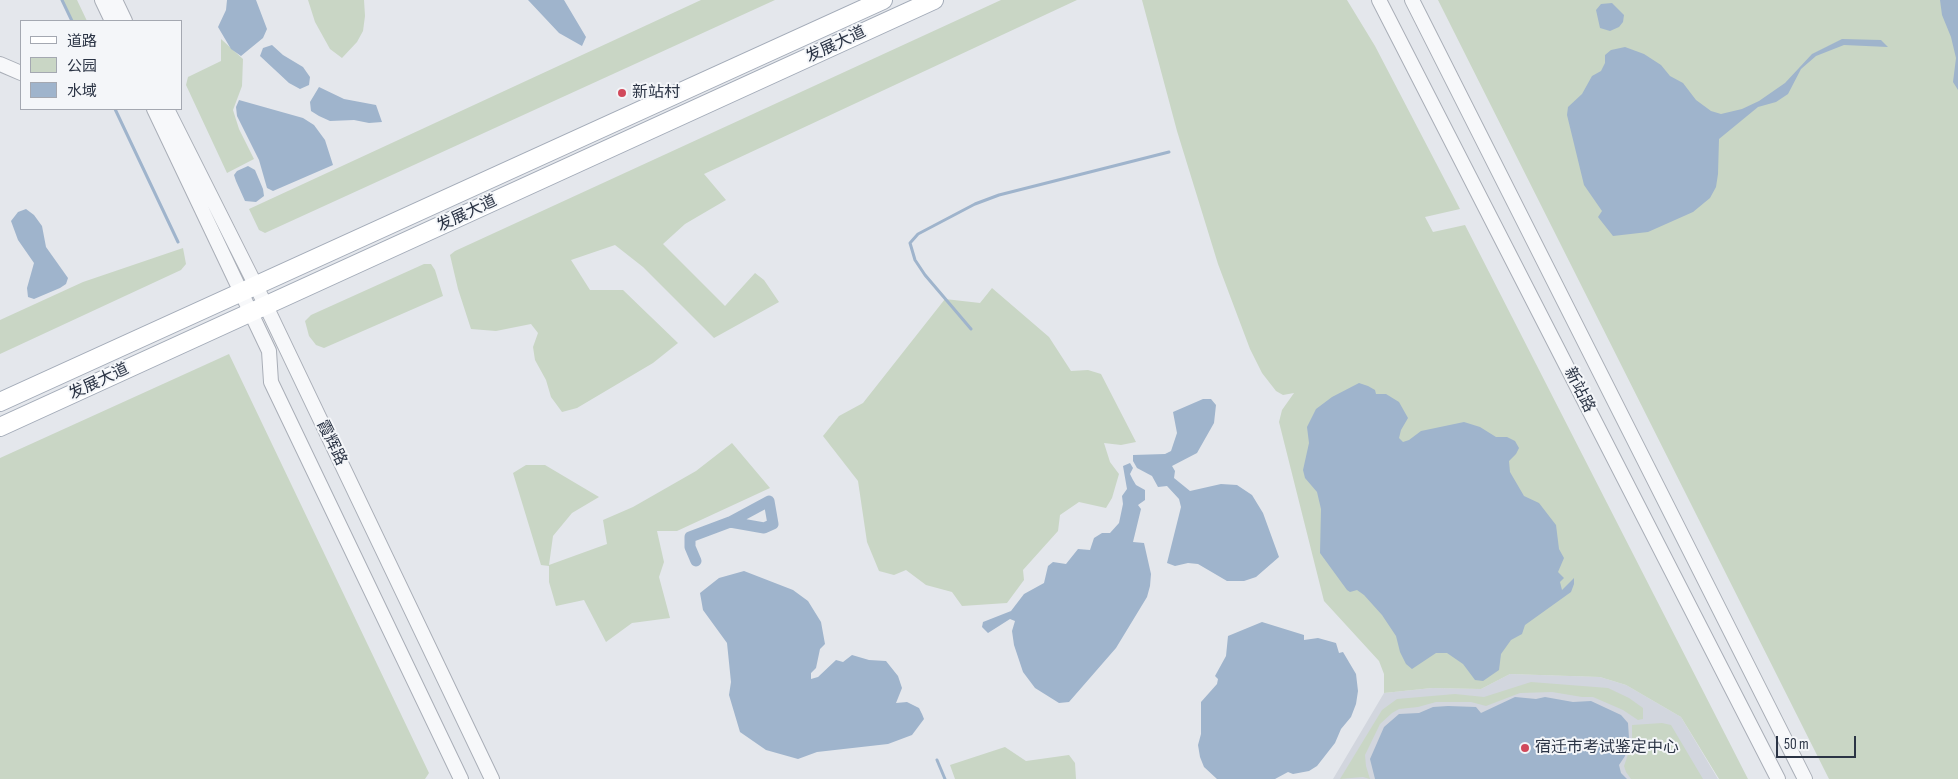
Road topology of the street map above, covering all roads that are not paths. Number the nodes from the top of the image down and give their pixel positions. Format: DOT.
graph roads {
  1 [pos="102,0"];
  2 [pos="115,0"];
  3 [pos="883,0"];
  4 [pos="934,0"];
  5 [pos="1379,0"];
  6 [pos="1412,0"];
  7 [pos="112,20"];
  8 [pos="125,20"];
  9 [pos="0,64"];
  10 [pos="20,73"];
  11 [pos="155,110"];
  12 [pos="167,110"];
  13 [pos="249,289"];
  14 [pos="258,309"];
  15 [pos="0,402"];
  16 [pos="0,427"];
  17 [pos="461,779"];
  18 [pos="492,779"];
  19 [pos="1778,779"];
  20 [pos="1805,779"];
  1 -- 7 [label="street"];
  2 -- 8 [label="street"];
  3 -- 13 [label="main road, 发展大道"];
  4 -- 14 [label="main road, 发展大道"];
  5 -- 19 [label="street, 新站路"];
  6 -- 20 [label="street, 新站路"];
  9 -- 10 [label="street"];
  11 -- 13 [label="street, 霞辉路"];
  12 -- 13 [label="street, 霞辉路"];
  13 -- 14 [label="street, 霞辉路"];
  13 -- 15 [label="main road, 发展大道"];
  14 -- 16 [label="main road, 发展大道"];
  14 -- 17 [label="street, 霞辉路"];
  14 -- 18 [label="street, 霞辉路"];
}
